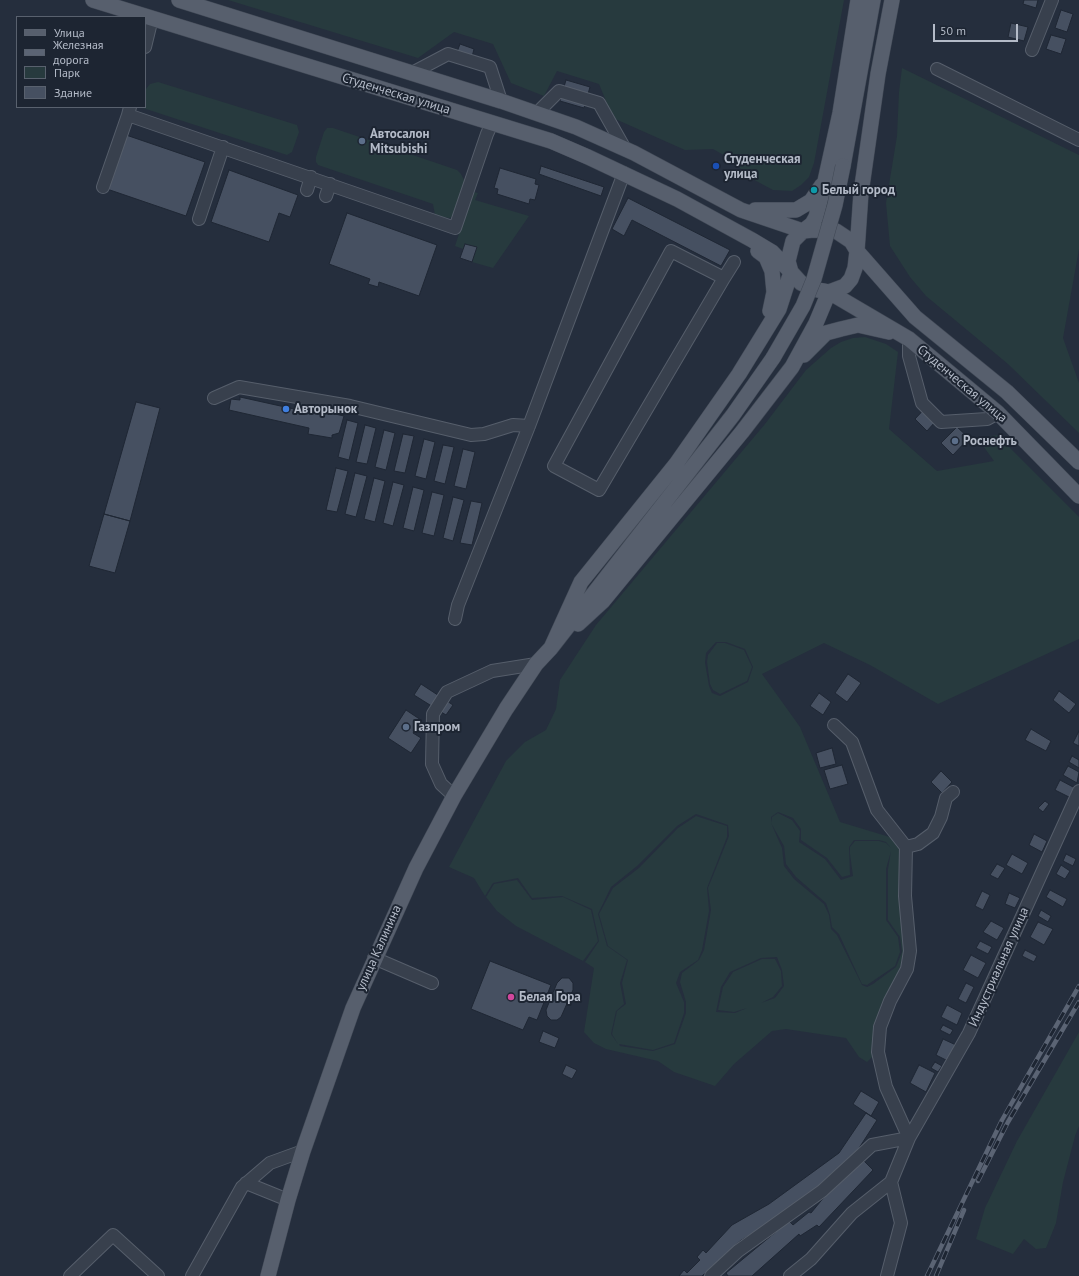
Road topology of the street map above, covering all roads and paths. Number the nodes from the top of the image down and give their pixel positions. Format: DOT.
graph roads {
  1 [pos="93,0"];
  2 [pos="179,0"];
  3 [pos="858,0"];
  4 [pos="873,0"];
  5 [pos="892,0"];
  6 [pos="1052,0"];
  7 [pos="145,16"];
  8 [pos="146,16"];
  9 [pos="152,18"];
  10 [pos="146,43"];
  11 [pos="1032,50"];
  12 [pos="937,69"];
  13 [pos="412,73"];
  14 [pos="501,101"];
  15 [pos="129,111"];
  16 [pos="537,113"];
  17 [pos="492,123"];
  18 [pos="1079,140"];
  19 [pos="223,147"];
  20 [pos="629,151"];
  21 [pos="624,173"];
  22 [pos="311,177"];
  23 [pos="825,181"];
  24 [pos="330,184"];
  25 [pos="103,187"];
  26 [pos="307,190"];
  27 [pos="326,196"];
  28 [pos="741,210"];
  29 [pos="199,219"];
  30 [pos="730,229"];
  31 [pos="803,231"];
  32 [pos="857,251"];
  33 [pos="734,262"];
  34 [pos="791,272"];
  35 [pos="724,278"];
  36 [pos="830,292"];
  37 [pos="909,339"];
  38 [pos="792,367"];
  39 [pos="739,374"];
  40 [pos="214,398"];
  41 [pos="998,413"];
  42 [pos="529,426"];
  43 [pos="1079,462"];
  44 [pos="1079,496"];
  45 [pos="455,619"];
  46 [pos="551,648"];
  47 [pos="536,664"];
  48 [pos="834,725"];
  49 [pos="1079,791"];
  50 [pos="953,792"];
  51 [pos="454,796"];
  52 [pos="906,847"];
  53 [pos="374,958"];
  54 [pos="432,983"];
  55 [pos="909,1138"];
  56 [pos="303,1151"];
  57 [pos="891,1182"];
  58 [pos="246,1184"];
  59 [pos="288,1200"];
  60 [pos="70,1276"];
  61 [pos="158,1276"];
  62 [pos="192,1276"];
  63 [pos="268,1276"];
  64 [pos="711,1276"];
  65 [pos="790,1276"];
  66 [pos="887,1276"];
  1 -- 7 [label="main road, Студенческая улица"];
  2 -- 13 [label="main road, Студенческая улица"];
  3 -- 23 [label="main road"];
  4 -- 46 [label="main road, bridge"];
  5 -- 32 [label="main road"];
  6 -- 11 [label="street"];
  8 -- 9 [label="main road, Студенческая улица"];
  9 -- 10 [label="street"];
  9 -- 17 [label="main road, Студенческая улица"];
  12 -- 18 [label="street"];
  13 -- 14 [label="main road, Студенческая улица"];
  13 -- 14 [label="street"];
  14 -- 16 [label="main road, Студенческая улица"];
  15 -- 19 [label="street"];
  15 -- 25 [label="street"];
  16 -- 20 [label="main road, Студенческая улица"];
  16 -- 20 [label="street"];
  17 -- 21 [label="main road, Студенческая улица"];
  17 -- 24 [label="street"];
  19 -- 22 [label="street"];
  19 -- 29 [label="street"];
  20 -- 21 [label="main road"];
  20 -- 28 [label="main road, Студенческая улица"];
  21 -- 30 [label="main road, Студенческая улица"];
  21 -- 42 [label="street"];
  22 -- 24 [label="street"];
  22 -- 26 [label="street"];
  23 -- 28 [label="main road"];
  23 -- 31 [label="main road"];
  24 -- 27 [label="street"];
  28 -- 31 [label="main road, Студенческая улица"];
  30 -- 34 [label="main road, Студенческая улица"];
  30 -- 39 [label="main road"];
  31 -- 32 [label="main road"];
  31 -- 34 [label="main road"];
  32 -- 36 [label="main road"];
  32 -- 43 [label="main road, Студенческая улица"];
  33 -- 35 [label="street"];
  34 -- 36 [label="main road"];
  34 -- 39 [label="main road"];
  35 -- 35 [label="street"];
  36 -- 37 [label="main road, Студенческая улица"];
  36 -- 38 [label="main road"];
  37 -- 38 [label="main road"];
  37 -- 41 [label="main road, Студенческая улица"];
  37 -- 41 [label="street"];
  38 -- 46 [label="main road"];
  39 -- 46 [label="main road"];
  40 -- 42 [label="street"];
  41 -- 44 [label="main road, Студенческая улица"];
  42 -- 45 [label="street"];
  46 -- 47 [label="main road, улица Калинина"];
  47 -- 51 [label="main road, улица Калинина"];
  47 -- 51 [label="street"];
  48 -- 52 [label="street"];
  49 -- 55 [label="street, Индустриальная улица"];
  50 -- 52 [label="street"];
  51 -- 53 [label="main road, улица Калинина"];
  52 -- 55 [label="street"];
  53 -- 54 [label="street"];
  53 -- 56 [label="main road, улица Калинина"];
  55 -- 57 [label="street, Индустриальная улица"];
  55 -- 64 [label="street"];
  56 -- 58 [label="street"];
  56 -- 59 [label="main road, улица Калинина"];
  57 -- 65 [label="street, Индустриальная улица"];
  57 -- 66 [label="street"];
  58 -- 59 [label="street"];
  58 -- 62 [label="street"];
  59 -- 63 [label="main road, улица Калинина"];
  60 -- 61 [label="street"];
}
